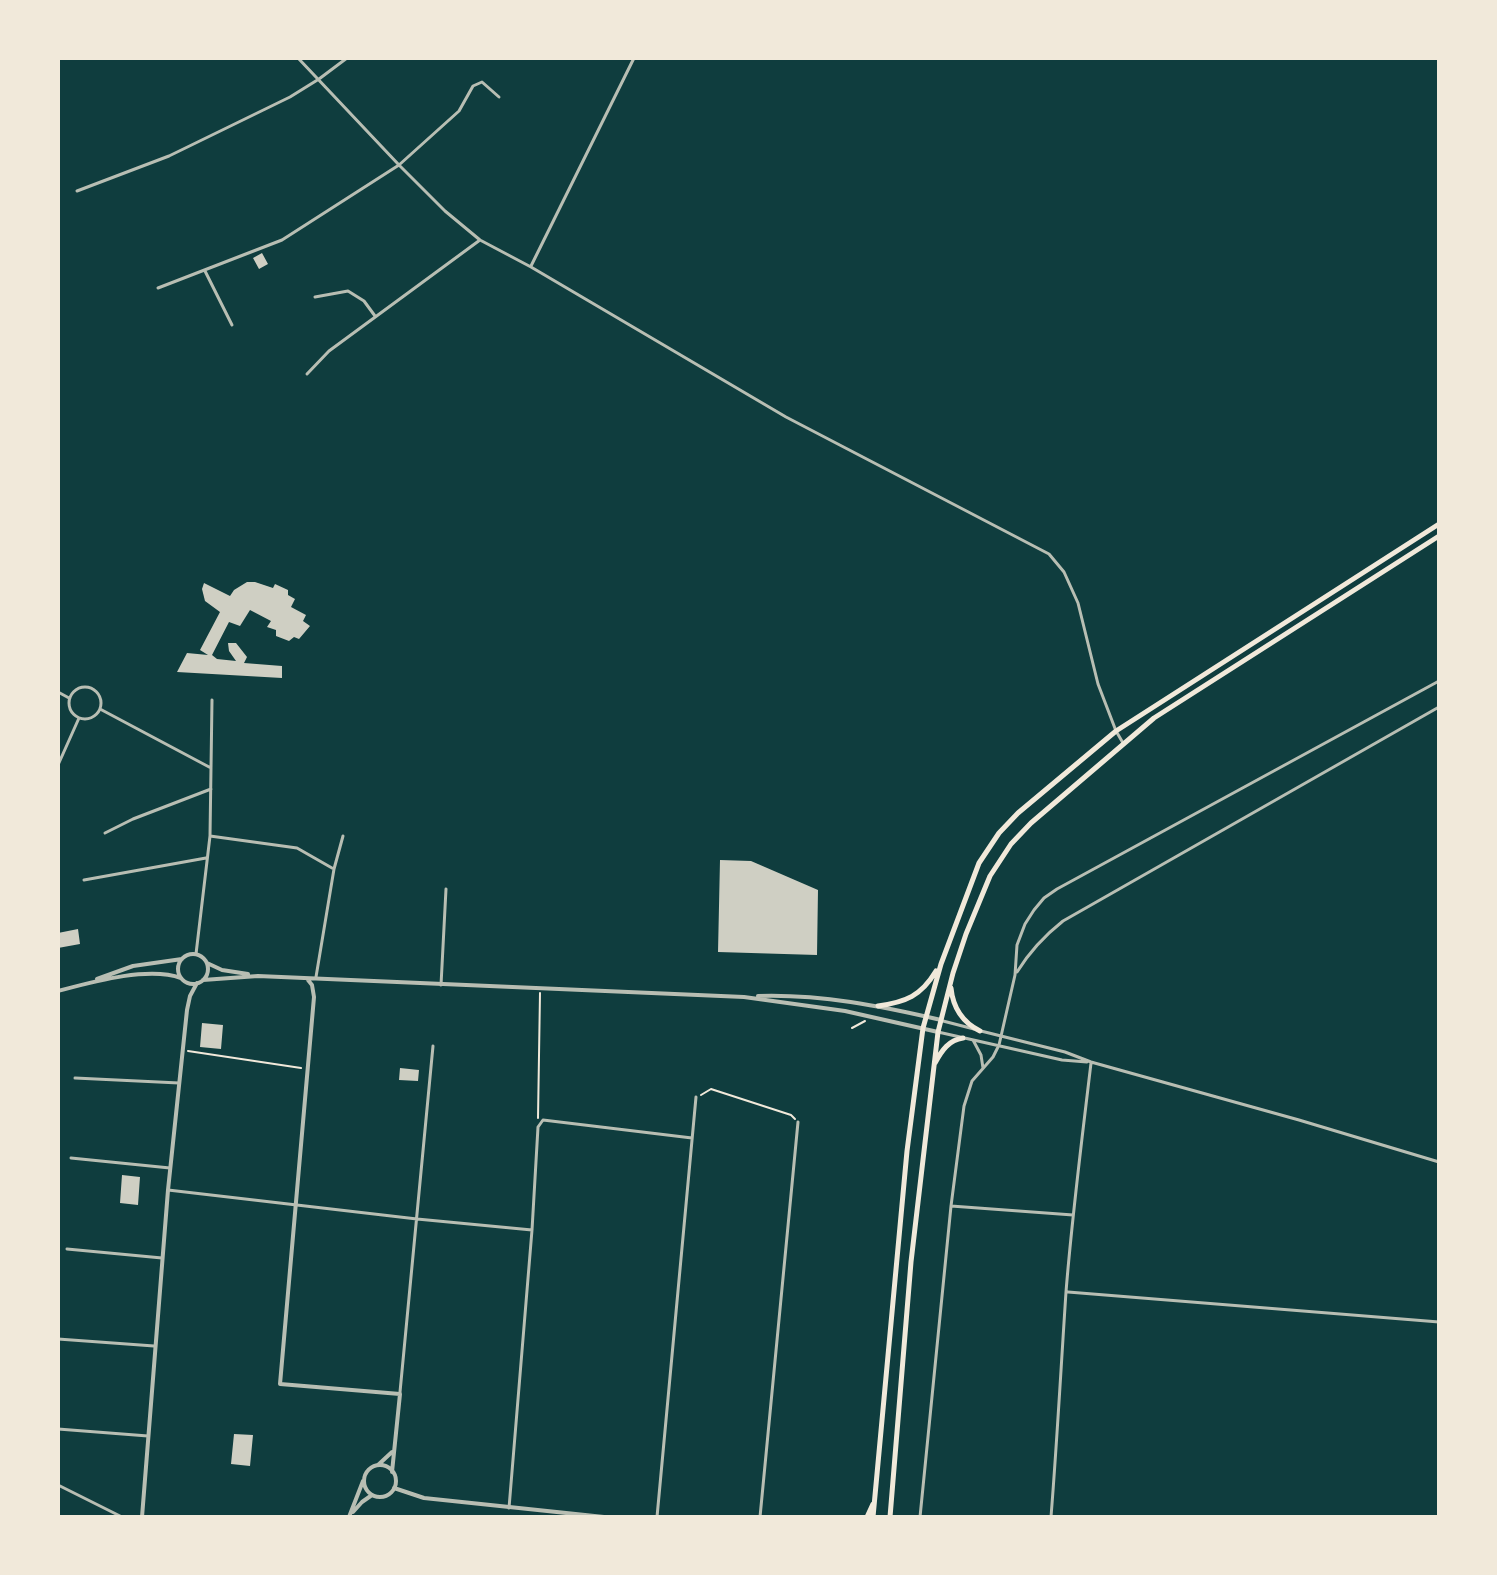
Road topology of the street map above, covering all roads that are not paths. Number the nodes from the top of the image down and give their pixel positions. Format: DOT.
graph roads {
  1 [pos="298,58"];
  2 [pos="347,58"];
  3 [pos="634,58"];
  4 [pos="319,79"];
  5 [pos="499,97"];
  6 [pos="399,165"];
  7 [pos="77,191"];
  8 [pos="480,240"];
  9 [pos="531,267"];
  10 [pos="205,270"];
  11 [pos="158,288"];
  12 [pos="315,297"];
  13 [pos="375,316"];
  14 [pos="232,325"];
  15 [pos="307,374"];
  16 [pos="1439,524"];
  17 [pos="1439,536"];
  18 [pos="1439,681"];
  19 [pos="58,692"];
  20 [pos="69,698"];
  21 [pos="212,700"];
  22 [pos="1439,707"];
  23 [pos="100,709"];
  24 [pos="79,718"];
  25 [pos="1116,731"];
  26 [pos="1123,743"];
  27 [pos="58,765"];
  28 [pos="211,768"];
  29 [pos="211,789"];
  30 [pos="105,833"];
  31 [pos="210,836"];
  32 [pos="343,836"];
  33 [pos="208,858"];
  34 [pos="334,869"];
  35 [pos="84,880"];
  36 [pos="446,889"];
  37 [pos="196,954"];
  38 [pos="182,959"];
  39 [pos="207,963"];
  40 [pos="941,964"];
  41 [pos="1015,975"];
  42 [pos="258,976"];
  43 [pos="181,978"];
  44 [pos="307,978"];
  45 [pos="316,979"];
  46 [pos="203,980"];
  47 [pos="951,981"];
  48 [pos="87,983"];
  49 [pos="197,983"];
  50 [pos="441,985"];
  51 [pos="58,991"];
  52 [pos="744,997"];
  53 [pos="878,1006"];
  54 [pos="925,1017"];
  55 [pos="941,1020"];
  56 [pos="923,1028"];
  57 [pos="980,1031"];
  58 [pos="938,1032"];
  59 [pos="1001,1037"];
  60 [pos="963,1038"];
  61 [pos="973,1040"];
  62 [pos="999,1045"];
  63 [pos="433,1046"];
  64 [pos="1091,1062"];
  65 [pos="933,1067"];
  66 [pos="983,1068"];
  67 [pos="75,1078"];
  68 [pos="180,1083"];
  69 [pos="696,1097"];
  70 [pos="798,1122"];
  71 [pos="692,1138"];
  72 [pos="71,1158"];
  73 [pos="1439,1162"];
  74 [pos="170,1168"];
  75 [pos="168,1190"];
  76 [pos="296,1206"];
  77 [pos="951,1206"];
  78 [pos="1073,1215"];
  79 [pos="417,1219"];
  80 [pos="532,1230"];
  81 [pos="67,1249"];
  82 [pos="162,1258"];
  83 [pos="1066,1292"];
  84 [pos="1439,1322"];
  85 [pos="58,1339"];
  86 [pos="156,1347"];
  87 [pos="400,1394"];
  88 [pos="58,1429"];
  89 [pos="148,1436"];
  90 [pos="394,1451"];
  91 [pos="376,1466"];
  92 [pos="392,1472"];
  93 [pos="364,1479"];
  94 [pos="58,1485"];
  95 [pos="394,1488"];
  96 [pos="372,1495"];
  97 [pos="509,1508"];
  98 [pos="572,1516"];
  99 [pos="122,1517"];
  100 [pos="142,1517"];
  101 [pos="349,1517"];
  102 [pos="604,1517"];
  103 [pos="657,1517"];
  104 [pos="760,1517"];
  105 [pos="870,1517"];
  106 [pos="890,1517"];
  107 [pos="920,1517"];
  108 [pos="1051,1517"];
  1 -- 4 [label="street"];
  2 -- 4 [label="street"];
  3 -- 9 [label="street"];
  4 -- 6 [label="street"];
  4 -- 7 [label="street"];
  5 -- 6 [label="street"];
  6 -- 8 [label="street"];
  6 -- 10 [label="street"];
  8 -- 9 [label="street"];
  8 -- 13 [label="street"];
  9 -- 25 [label="street"];
  10 -- 11 [label="street"];
  10 -- 14 [label="street"];
  12 -- 13 [label="street"];
  13 -- 15 [label="street"];
  16 -- 25 [label="highway"];
  17 -- 26 [label="highway"];
  18 -- 41 [label="street"];
  19 -- 20 [label="street"];
  20 -- 23 [label="street"];
  20 -- 24 [label="street"];
  21 -- 28 [label="street"];
  22 -- 41 [label="street"];
  23 -- 24 [label="street"];
  23 -- 28 [label="street"];
  24 -- 27 [label="street"];
  25 -- 26 [label="street"];
  25 -- 40 [label="highway"];
  26 -- 47 [label="highway"];
  28 -- 29 [label="street"];
  29 -- 30 [label="street"];
  29 -- 31 [label="street"];
  31 -- 33 [label="street"];
  31 -- 34 [label="street"];
  32 -- 34 [label="street"];
  33 -- 35 [label="street"];
  33 -- 37 [label="street"];
  34 -- 45 [label="street"];
  36 -- 50 [label="street"];
  37 -- 38 [label="street"];
  37 -- 39 [label="street"];
  38 -- 43 [label="street"];
  38 -- 48 [label="street"];
  39 -- 42 [label="street"];
  39 -- 46 [label="street"];
  40 -- 53 [label="highway"];
  40 -- 54 [label="highway"];
  41 -- 59 [label="street"];
  42 -- 44 [label="street"];
  42 -- 46 [label="street"];
  43 -- 48 [label="street"];
  43 -- 49 [label="street"];
  44 -- 45 [label="street"];
  44 -- 76 [label="street"];
  45 -- 50 [label="street"];
  46 -- 49 [label="street"];
  47 -- 55 [label="highway"];
  47 -- 57 [label="highway"];
  48 -- 51 [label="street"];
  49 -- 68 [label="street"];
  50 -- 52 [label="street"];
  52 -- 53 [label="street"];
  52 -- 56 [label="street"];
  53 -- 54 [label="street"];
  54 -- 55 [label="street"];
  54 -- 56 [label="highway"];
  55 -- 57 [label="street"];
  55 -- 58 [label="highway"];
  56 -- 58 [label="street"];
  56 -- 105 [label="highway"];
  57 -- 59 [label="street"];
  58 -- 60 [label="street"];
  58 -- 65 [label="highway"];
  59 -- 62 [label="street"];
  59 -- 64 [label="street"];
  60 -- 61 [label="street"];
  60 -- 65 [label="highway"];
  61 -- 62 [label="street"];
  61 -- 66 [label="street"];
  62 -- 64 [label="street"];
  62 -- 66 [label="street"];
  63 -- 79 [label="street"];
  64 -- 73 [label="street"];
  64 -- 78 [label="street"];
  65 -- 106 [label="highway"];
  66 -- 77 [label="street"];
  67 -- 68 [label="street"];
  68 -- 74 [label="street"];
  69 -- 71 [label="street"];
  70 -- 104 [label="street"];
  71 -- 80 [label="street"];
  71 -- 103 [label="street"];
  72 -- 74 [label="street"];
  74 -- 75 [label="street"];
  75 -- 76 [label="street"];
  75 -- 82 [label="street"];
  76 -- 79 [label="street"];
  76 -- 87 [label="street"];
  77 -- 78 [label="street"];
  77 -- 107 [label="street"];
  78 -- 83 [label="street"];
  79 -- 80 [label="street"];
  79 -- 87 [label="street"];
  80 -- 97 [label="street"];
  81 -- 82 [label="street"];
  82 -- 86 [label="street"];
  83 -- 84 [label="street"];
  83 -- 108 [label="street"];
  85 -- 86 [label="street"];
  86 -- 89 [label="street"];
  87 -- 90 [label="street"];
  88 -- 89 [label="street"];
  89 -- 100 [label="street"];
  90 -- 91 [label="street"];
  90 -- 92 [label="street"];
  91 -- 92 [label="street"];
  91 -- 93 [label="street"];
  92 -- 95 [label="street"];
  93 -- 96 [label="street"];
  93 -- 101 [label="street"];
  94 -- 99 [label="street"];
  95 -- 96 [label="street"];
  95 -- 97 [label="street"];
  96 -- 101 [label="street"];
  97 -- 98 [label="street"];
  98 -- 102 [label="street"];
}
